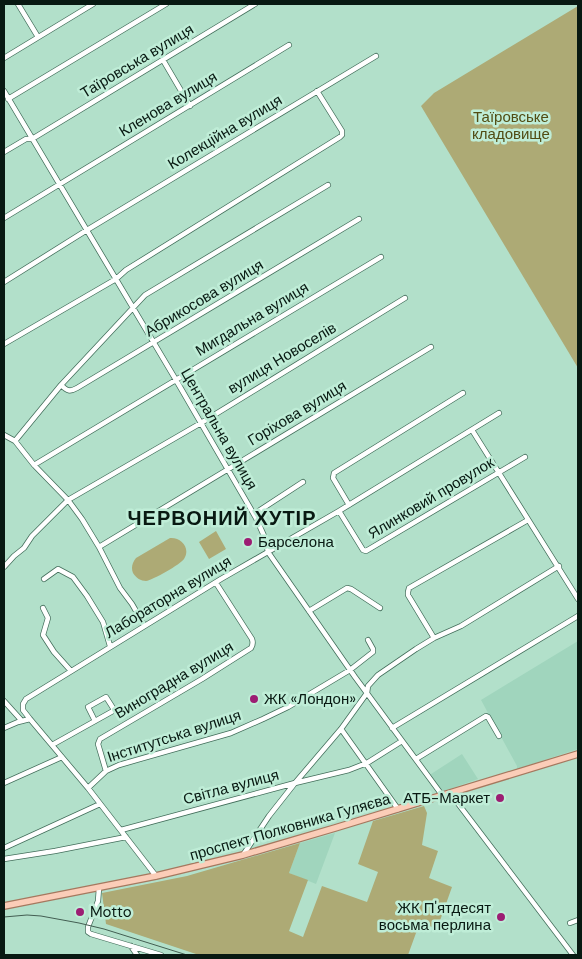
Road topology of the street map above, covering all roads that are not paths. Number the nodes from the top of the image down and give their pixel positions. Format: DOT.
graph roads {
  1 [pos="18,4"];
  2 [pos="93,4"];
  3 [pos="166,4"];
  4 [pos="255,4"];
  5 [pos="84,6"];
  6 [pos="38,37"];
  7 [pos="289,45"];
  8 [pos="376,56"];
  9 [pos="4,58"];
  10 [pos="163,60"];
  11 [pos="4,91"];
  12 [pos="317,91"];
  13 [pos="8,99"];
  14 [pos="190,106"];
  15 [pos="32,139"];
  16 [pos="4,152"];
  17 [pos="60,184"];
  18 [pos="328,185"];
  19 [pos="4,218"];
  20 [pos="359,219"];
  21 [pos="87,230"];
  22 [pos="381,257"];
  23 [pos="116,279"];
  24 [pos="4,282"];
  25 [pos="404,298"];
  26 [pos="133,307"];
  27 [pos="154,342"];
  28 [pos="4,344"];
  29 [pos="431,346"];
  30 [pos="176,380"];
  31 [pos="62,385"];
  32 [pos="463,393"];
  33 [pos="499,413"];
  34 [pos="201,423"];
  35 [pos="472,430"];
  36 [pos="4,435"];
  37 [pos="15,441"];
  38 [pos="525,457"];
  39 [pos="34,465"];
  40 [pos="228,469"];
  41 [pos="499,472"];
  42 [pos="303,482"];
  43 [pos="68,500"];
  44 [pos="349,505"];
  45 [pos="338,511"];
  46 [pos="254,514"];
  47 [pos="528,520"];
  48 [pos="99,547"];
  49 [pos="268,552"];
  50 [pos="559,566"];
  51 [pos="4,567"];
  52 [pos="44,579"];
  53 [pos="216,583"];
  54 [pos="578,598"];
  55 [pos="44,608"];
  56 [pos="380,608"];
  57 [pos="309,611"];
  58 [pos="578,616"];
  59 [pos="144,625"];
  60 [pos="434,638"];
  61 [pos="368,640"];
  62 [pos="110,646"];
  63 [pos="350,670"];
  64 [pos="71,671"];
  65 [pos="367,693"];
  66 [pos="4,701"];
  67 [pos="30,719"];
  68 [pos="22,721"];
  69 [pos="95,721"];
  70 [pos="4,728"];
  71 [pos="392,728"];
  72 [pos="341,729"];
  73 [pos="499,736"];
  74 [pos="402,741"];
  75 [pos="52,745"];
  76 [pos="578,754"];
  77 [pos="62,757"];
  78 [pos="416,759"];
  79 [pos="366,764"];
  80 [pos="106,771"];
  81 [pos="4,783"];
  82 [pos="295,783"];
  83 [pos="88,788"];
  84 [pos="450,793"];
  85 [pos="442,795"];
  86 [pos="100,804"];
  87 [pos="398,809"];
  88 [pos="120,830"];
  89 [pos="126,837"];
  90 [pos="4,848"];
  91 [pos="243,855"];
  92 [pos="4,859"];
  93 [pos="156,876"];
  94 [pos="99,888"];
  95 [pos="4,906"];
  96 [pos="578,920"];
  97 [pos="570,923"];
  98 [pos="131,946"];
  99 [pos="137,955"];
  100 [pos="161,955"];
  101 [pos="573,955"];
  1 -- 6 [label="street"];
  2 -- 5 [label="street"];
  3 -- 13 [label="street"];
  4 -- 10 [label="street, Таїровська вулиця"];
  5 -- 6 [label="street"];
  6 -- 9 [label="street"];
  7 -- 14 [label="street, Кленова вулиця"];
  8 -- 12 [label="street, Колекційна вулиця"];
  10 -- 14 [label="street"];
  10 -- 15 [label="street, Таїровська вулиця"];
  11 -- 13 [label="street, Центральна вулиця"];
  12 -- 21 [label="street, Колекційна вулиця"];
  12 -- 23 [label="street"];
  13 -- 15 [label="street, Центральна вулиця"];
  14 -- 17 [label="street, Кленова вулиця"];
  15 -- 16 [label="street, Таїровська вулиця"];
  15 -- 17 [label="street, Центральна вулиця"];
  17 -- 19 [label="street, Кленова вулиця"];
  17 -- 21 [label="street, Центральна вулиця"];
  18 -- 26 [label="street, Абрикосова вулиця"];
  20 -- 27 [label="street, Абрикосова вулиця"];
  21 -- 23 [label="street, Центральна вулиця"];
  21 -- 24 [label="street, Колекційна вулиця"];
  22 -- 30 [label="street, Мигдальна вулиця"];
  23 -- 26 [label="street, Центральна вулиця"];
  23 -- 28 [label="street"];
  25 -- 34 [label="street, вулиця Новоселів"];
  26 -- 27 [label="street, Центральна вулиця"];
  26 -- 31 [label="street, Абрикосова вулиця"];
  27 -- 30 [label="street, Центральна вулиця"];
  27 -- 31 [label="street, Абрикосова вулиця"];
  29 -- 40 [label="street, Горіхова вулиця"];
  30 -- 34 [label="street, Центральна вулиця"];
  30 -- 39 [label="street, Мигдальна вулиця"];
  31 -- 37 [label="street, Абрикосова вулиця"];
  32 -- 44 [label="street"];
  33 -- 35 [label="street, Лабораторна вулиця"];
  34 -- 40 [label="street, Центральна вулиця"];
  34 -- 43 [label="street, вулиця Новоселів"];
  35 -- 41 [label="street"];
  35 -- 44 [label="street, Лабораторна вулиця"];
  36 -- 37 [label="street"];
  37 -- 39 [label="street"];
  38 -- 41 [label="street, Ялинковий провулок"];
  39 -- 43 [label="street"];
  40 -- 46 [label="street, Центральна вулиця"];
  40 -- 48 [label="street, Горіхова вулиця"];
  41 -- 45 [label="street, Ялинковий провулок"];
  41 -- 47 [label="street"];
  42 -- 46 [label="street"];
  43 -- 48 [label="street"];
  43 -- 51 [label="street, вулиця Новоселів"];
  44 -- 45 [label="street, Лабораторна вулиця"];
  45 -- 49 [label="street, Лабораторна вулиця"];
  46 -- 49 [label="street, Центральна вулиця"];
  47 -- 50 [label="street"];
  47 -- 60 [label="street"];
  48 -- 59 [label="street"];
  49 -- 53 [label="street, Лабораторна вулиця"];
  49 -- 57 [label="street, Центральна вулиця"];
  50 -- 54 [label="street"];
  50 -- 60 [label="street, Світла вулиця"];
  52 -- 62 [label="street"];
  53 -- 59 [label="street, Лабораторна вулиця"];
  53 -- 80 [label="street, Виноградна вулиця"];
  55 -- 64 [label="street"];
  56 -- 57 [label="street"];
  57 -- 63 [label="street, Центральна вулиця"];
  58 -- 71 [label="street"];
  59 -- 62 [label="street, Лабораторна вулиця"];
  60 -- 65 [label="street, Світла вулиця"];
  61 -- 63 [label="street, Інститутська вулиця"];
  62 -- 64 [label="street, Лабораторна вулиця"];
  63 -- 65 [label="street, Центральна вулиця"];
  63 -- 80 [label="street, Інститутська вулиця"];
  64 -- 67 [label="street, Лабораторна вулиця"];
  65 -- 71 [label="street, Центральна вулиця"];
  65 -- 72 [label="street, Світла вулиця"];
  66 -- 68 [label="street"];
  67 -- 68 [label="street"];
  67 -- 75 [label="street"];
  68 -- 70 [label="street"];
  69 -- 69 [label="street"];
  69 -- 75 [label="street"];
  71 -- 74 [label="street, Центральна вулиця"];
  72 -- 79 [label="street"];
  72 -- 82 [label="street, Світла вулиця"];
  73 -- 78 [label="street"];
  74 -- 78 [label="street, Центральна вулиця"];
  74 -- 79 [label="street"];
  75 -- 77 [label="street"];
  76 -- 84 [label="main road, проспект Полковника Гуляєва"];
  77 -- 81 [label="street"];
  77 -- 83 [label="street"];
  78 -- 85 [label="street, Центральна вулиця"];
  79 -- 82 [label="street"];
  79 -- 87 [label="street"];
  80 -- 83 [label="street, Інститутська вулиця"];
  82 -- 88 [label="street, Світла вулиця"];
  82 -- 91 [label="street"];
  83 -- 86 [label="street"];
  84 -- 85 [label="main road, проспект Полковника Гуляєва"];
  84 -- 101 [label="street"];
  85 -- 87 [label="main road, проспект Полковника Гуляєва"];
  86 -- 88 [label="street"];
  86 -- 90 [label="street"];
  87 -- 91 [label="main road, проспект Полковника Гуляєва"];
  88 -- 89 [label="street"];
  89 -- 92 [label="street"];
  89 -- 93 [label="street"];
  91 -- 93 [label="main road, проспект Полковника Гуляєва"];
  93 -- 94 [label="main road, проспект Полковника Гуляєва"];
  94 -- 95 [label="main road, проспект Полковника Гуляєва"];
  94 -- 98 [label="street"];
  96 -- 97 [label="street"];
  98 -- 99 [label="street"];
  98 -- 100 [label="street"];
}
